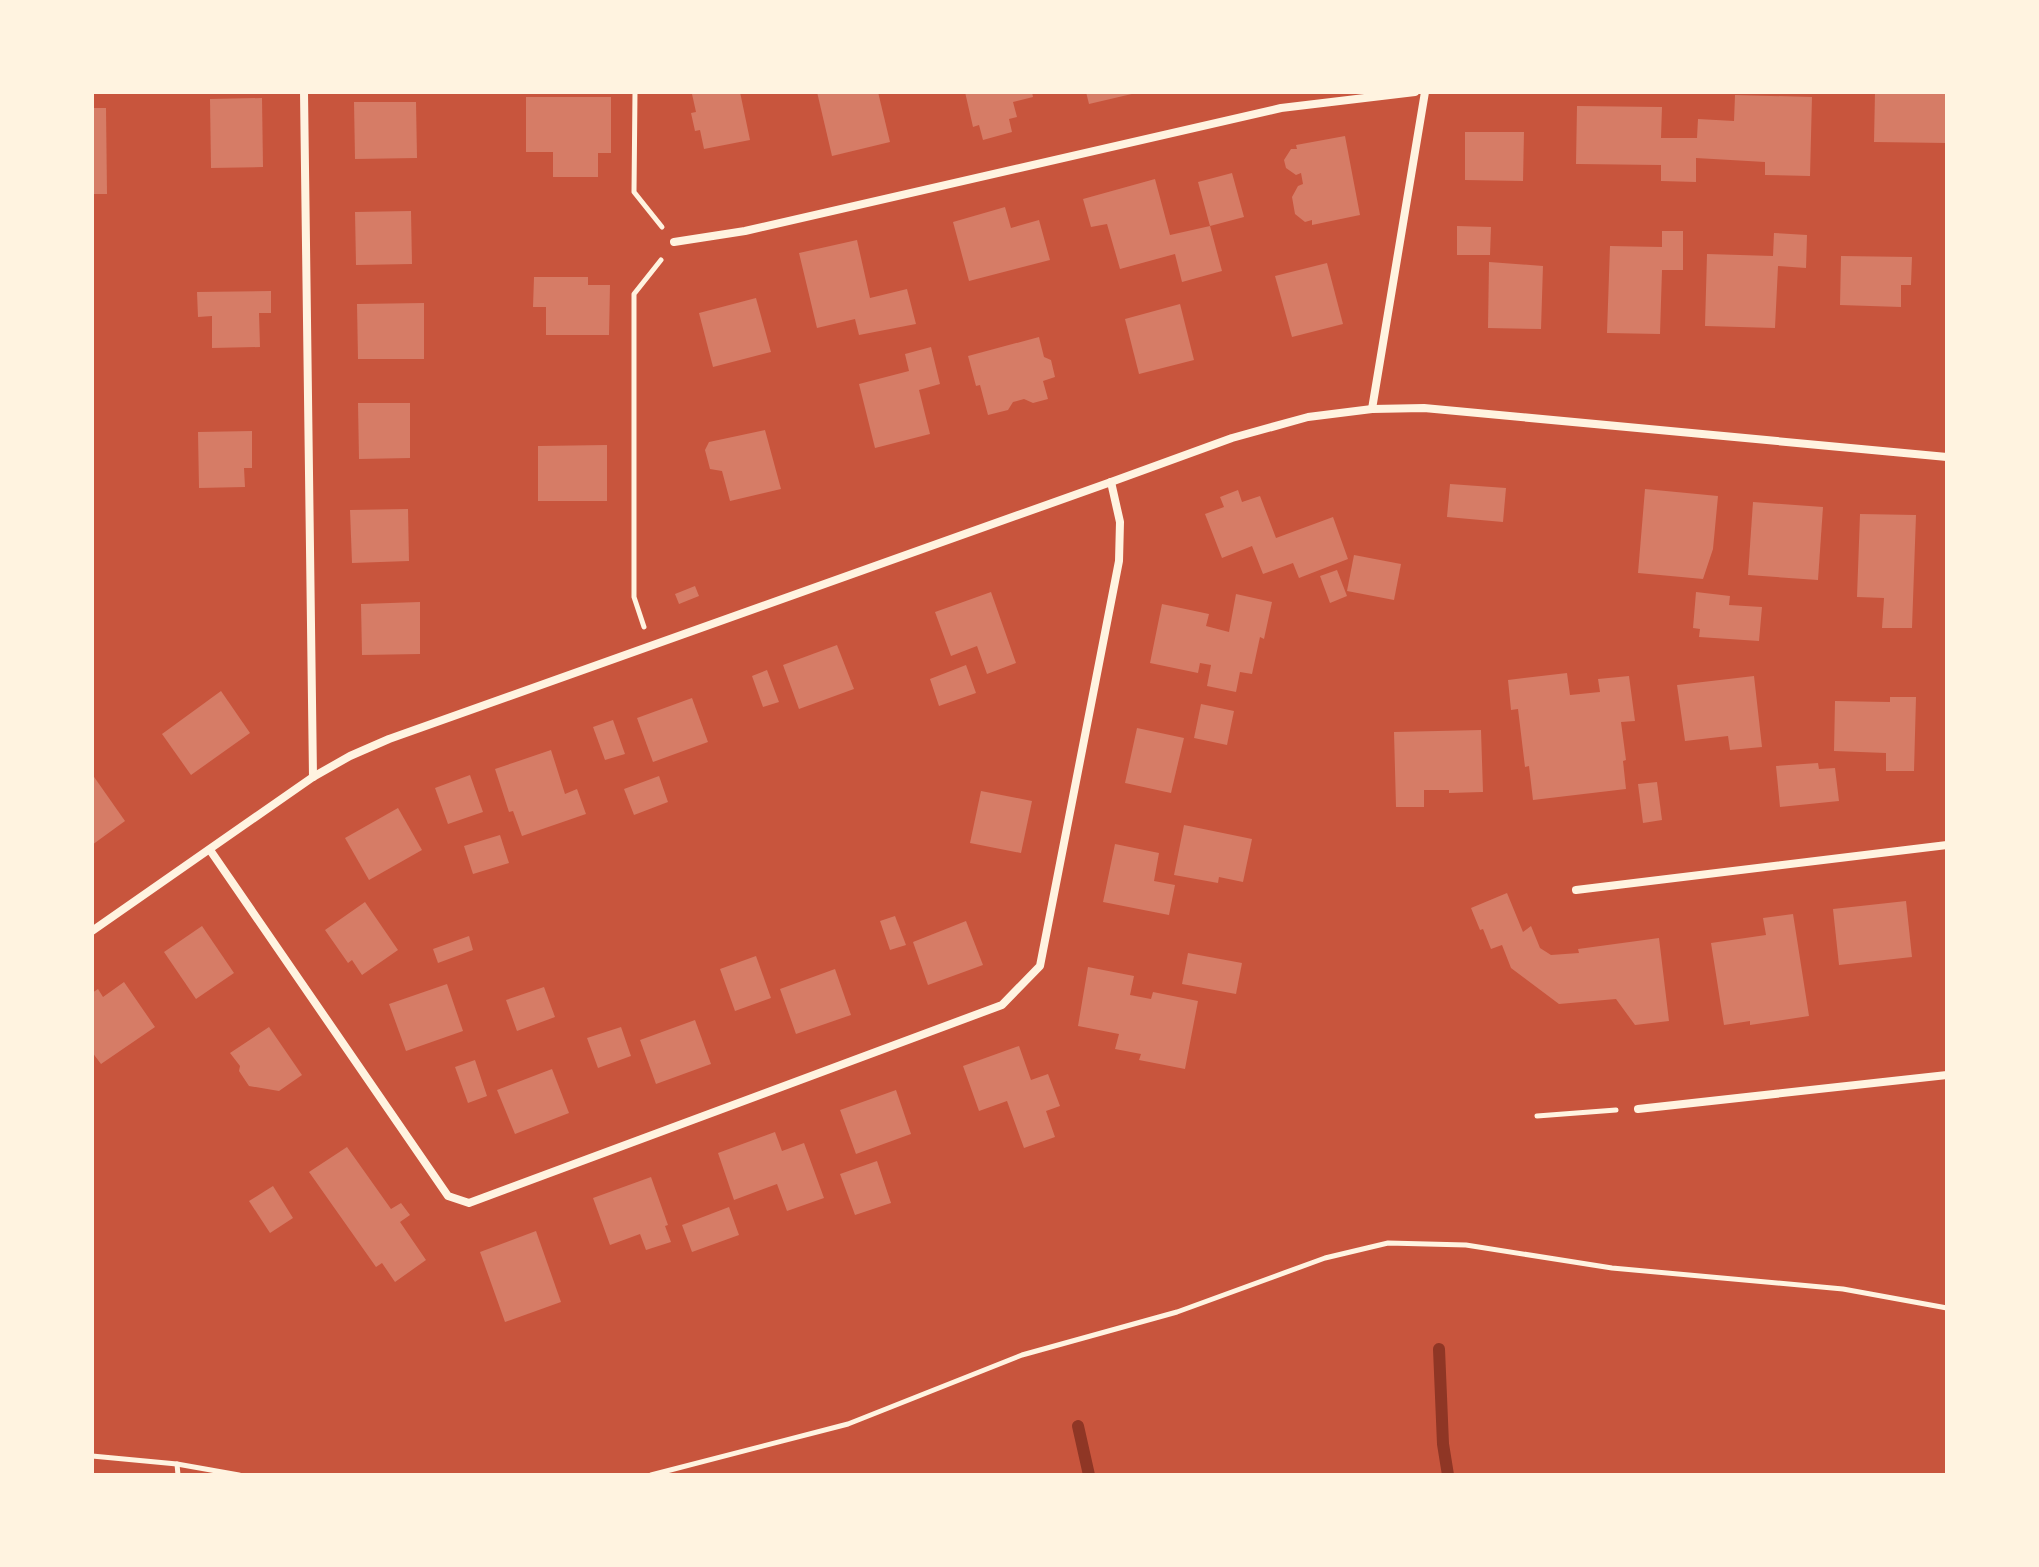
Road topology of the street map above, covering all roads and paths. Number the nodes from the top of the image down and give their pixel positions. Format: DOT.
graph roads {
  1 [pos="304,92"];
  2 [pos="635,92"];
  3 [pos="1415,92"];
  4 [pos="1425,92"];
  5 [pos="674,242"];
  6 [pos="1372,409"];
  7 [pos="1947,457"];
  8 [pos="1111,482"];
  9 [pos="651,646"];
  10 [pos="313,777"];
  11 [pos="1947,845"];
  12 [pos="210,850"];
  13 [pos="1576,890"];
  14 [pos="92,931"];
  15 [pos="1947,1075"];
  16 [pos="1638,1109"];
  17 [pos="1537,1116"];
  18 [pos="1947,1308"];
  19 [pos="92,1456"];
  20 [pos="177,1464"];
  21 [pos="178,1475"];
  22 [pos="239,1475"];
  23 [pos="651,1475"];
  1 -- 10 [label="street"];
  2 -- 5 [label="path"];
  3 -- 5 [label="street"];
  4 -- 6 [label="street"];
  5 -- 9 [label="path"];
  6 -- 7 [label="street"];
  6 -- 8 [label="street"];
  8 -- 9 [label="street"];
  8 -- 12 [label="street"];
  9 -- 10 [label="street"];
  10 -- 12 [label="street"];
  11 -- 13 [label="street"];
  12 -- 14 [label="street"];
  15 -- 16 [label="street"];
  16 -- 17 [label="path"];
  18 -- 23 [label="path"];
  19 -- 20 [label="path"];
  20 -- 21 [label="path"];
  20 -- 22 [label="path"];
}
